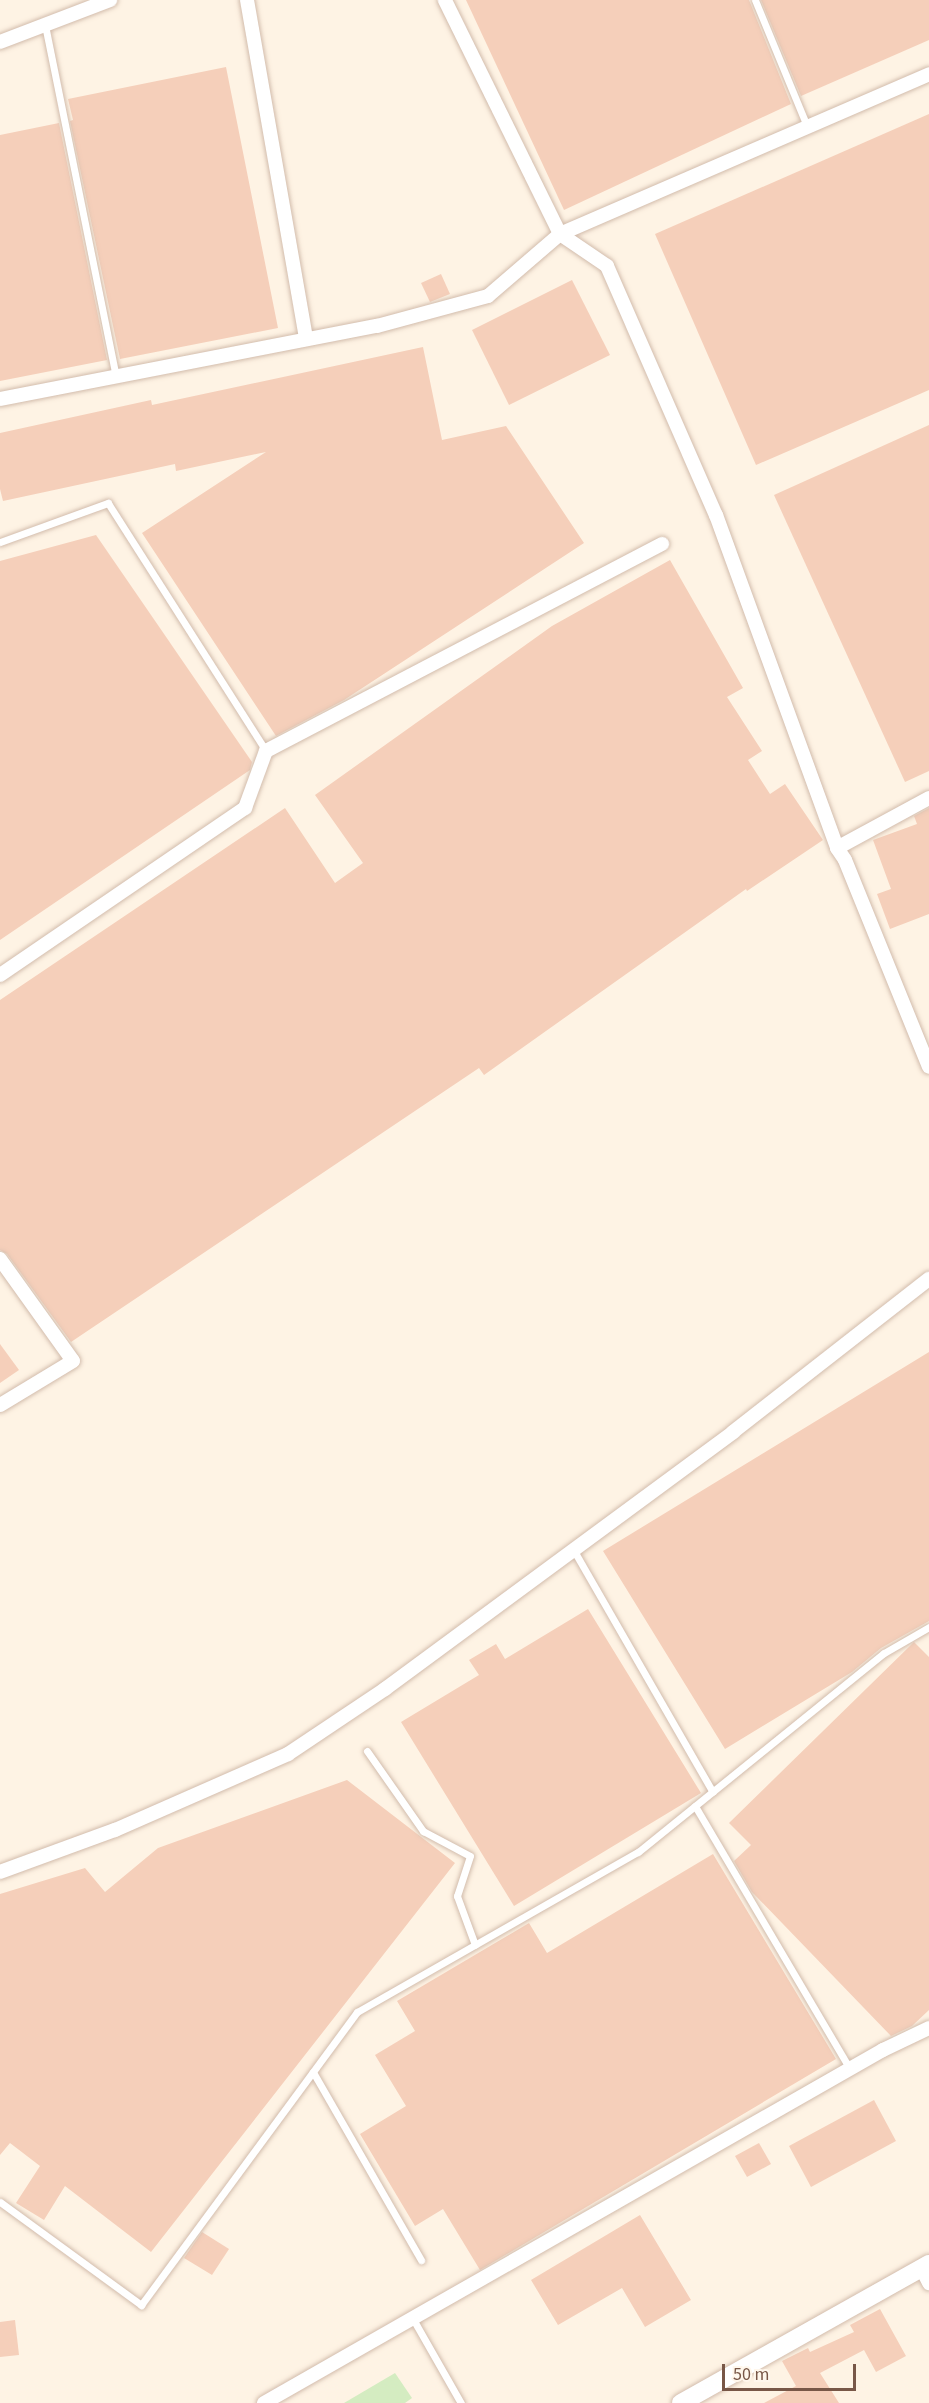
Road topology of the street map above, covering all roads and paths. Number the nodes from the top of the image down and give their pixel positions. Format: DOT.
graph roads {
  1 [pos="110,0"];
  2 [pos="247,0"];
  3 [pos="445,0"];
  4 [pos="755,0"];
  5 [pos="45,25"];
  6 [pos="0,42"];
  7 [pos="929,74"];
  8 [pos="807,126"];
  9 [pos="560,234"];
  10 [pos="306,339"];
  11 [pos="116,376"];
  12 [pos="0,399"];
  13 [pos="0,542"];
  14 [pos="662,544"];
  15 [pos="266,751"];
  16 [pos="929,798"];
  17 [pos="837,848"];
  18 [pos="0,975"];
  19 [pos="929,1067"];
  20 [pos="0,1259"];
  21 [pos="929,1279"];
  22 [pos="0,1405"];
  23 [pos="573,1549"];
  24 [pos="929,1628"];
  25 [pos="367,1751"];
  26 [pos="713,1792"];
  27 [pos="696,1806"];
  28 [pos="0,1872"];
  29 [pos="476,1945"];
  30 [pos="929,2028"];
  31 [pos="850,2069"];
  32 [pos="313,2072"];
  33 [pos="3,2204"];
  34 [pos="0,2214"];
  35 [pos="421,2260"];
  36 [pos="926,2272"];
  37 [pos="413,2319"];
  38 [pos="686,2402"];
  39 [pos="264,2403"];
  40 [pos="461,2403"];
  1 -- 5 [label="street"];
  2 -- 10 [label="street"];
  3 -- 9 [label="street"];
  4 -- 8 [label="lane"];
  5 -- 6 [label="street"];
  5 -- 11 [label="lane"];
  7 -- 8 [label="street"];
  8 -- 9 [label="street"];
  9 -- 10 [label="street"];
  9 -- 17 [label="street"];
  10 -- 11 [label="street"];
  11 -- 12 [label="street"];
  13 -- 15 [label="lane"];
  14 -- 15 [label="street"];
  15 -- 18 [label="street"];
  16 -- 17 [label="street"];
  17 -- 19 [label="street"];
  20 -- 22 [label="street"];
  21 -- 23 [label="street"];
  23 -- 26 [label="lane"];
  23 -- 28 [label="street"];
  24 -- 26 [label="lane"];
  25 -- 29 [label="lane"];
  26 -- 27 [label="lane"];
  27 -- 29 [label="lane"];
  27 -- 31 [label="lane"];
  29 -- 32 [label="lane"];
  30 -- 31 [label="street"];
  31 -- 37 [label="street"];
  32 -- 33 [label="lane"];
  32 -- 35 [label="lane"];
  33 -- 34 [label="lane"];
  36 -- 38 [label="street"];
  37 -- 39 [label="street"];
  37 -- 40 [label="lane"];
}
